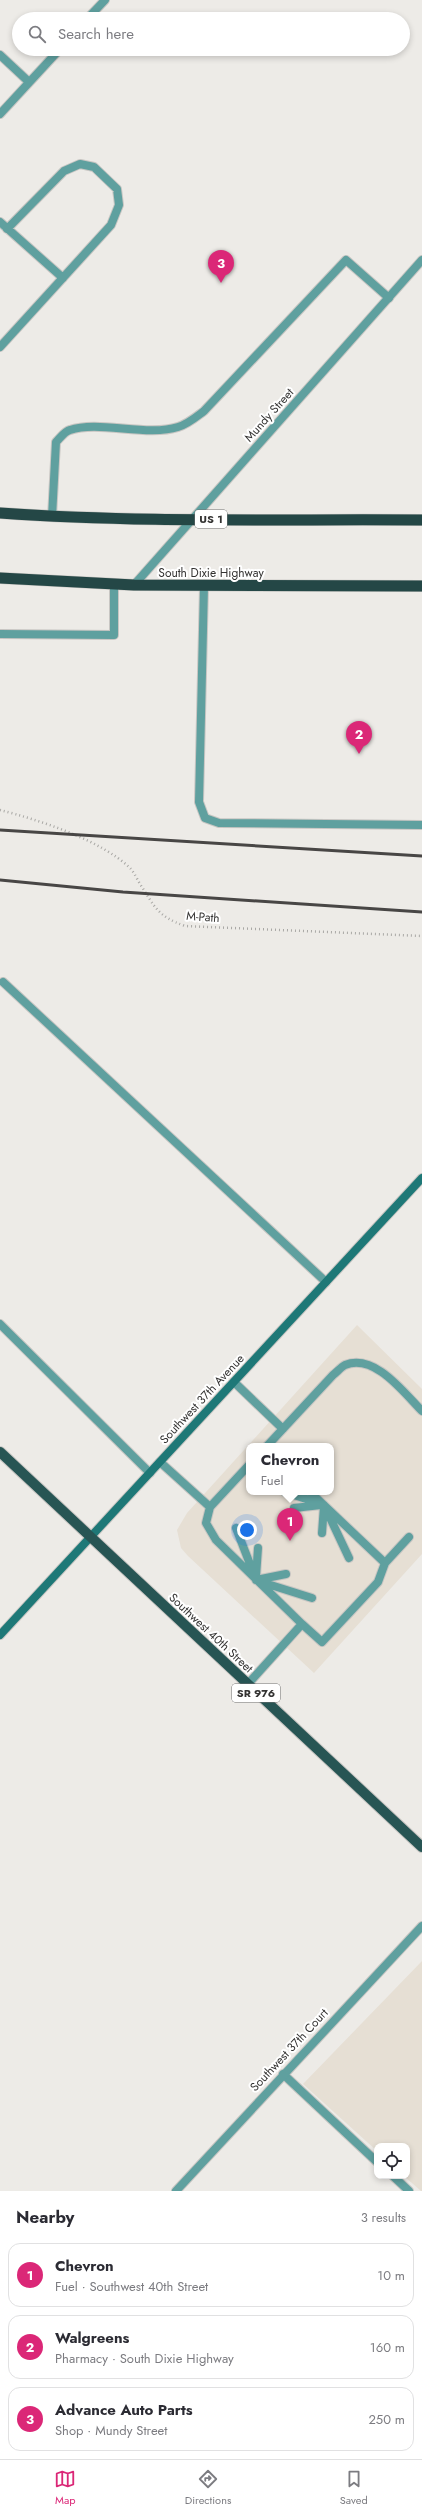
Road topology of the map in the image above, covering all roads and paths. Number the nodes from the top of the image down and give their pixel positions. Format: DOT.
graph roads {
  1 [pos="104,0"];
  2 [pos="93,12"];
  3 [pos="0,55"];
  4 [pos="53,56"];
  5 [pos="29,82"];
  6 [pos="0,114"];
  7 [pos="0,222"];
  8 [pos="7,229"];
  9 [pos="422,260"];
  10 [pos="63,278"];
  11 [pos="389,298"];
  12 [pos="0,347"];
  13 [pos="0,513"];
  14 [pos="52,517"];
  15 [pos="193,519"];
  16 [pos="422,520"];
  17 [pos="0,578"];
  18 [pos="114,584"];
  19 [pos="134,585"];
  20 [pos="204,586"];
  21 [pos="422,586"];
  22 [pos="0,634"];
  23 [pos="0,810"];
  24 [pos="422,825"];
  25 [pos="422,936"];
  26 [pos="3,982"];
  27 [pos="422,1178"];
  28 [pos="326,1282"];
  29 [pos="0,1324"];
  30 [pos="234,1382"];
  31 [pos="422,1410"];
  32 [pos="283,1429"];
  33 [pos="270,1443"];
  34 [pos="0,1452"];
  35 [pos="160,1462"];
  36 [pos="246,1468"];
  37 [pos="150,1473"];
  38 [pos="293,1495"];
  39 [pos="313,1495"];
  40 [pos="324,1505"];
  41 [pos="210,1507"];
  42 [pos="294,1508"];
  43 [pos="236,1528"];
  44 [pos="322,1533"];
  45 [pos="91,1537"];
  46 [pos="409,1537"];
  47 [pos="258,1548"];
  48 [pos="349,1558"];
  49 [pos="385,1563"];
  50 [pos="286,1574"];
  51 [pos="256,1580"];
  52 [pos="312,1598"];
  53 [pos="302,1624"];
  54 [pos="0,1635"];
  55 [pos="247,1685"];
  56 [pos="422,1847"];
  57 [pos="422,1926"];
  58 [pos="283,2074"];
  59 [pos="374,2159"];
  60 [pos="395,2179"];
  61 [pos="176,2191"];
  62 [pos="409,2191"];
  1 -- 2 [label="street"];
  3 -- 5 [label="street"];
  4 -- 5 [label="street"];
  5 -- 6 [label="street"];
  7 -- 8 [label="street"];
  8 -- 10 [label="street"];
  8 -- 10 [label="street"];
  9 -- 11 [label="street, Mundy Street"];
  10 -- 12 [label="street"];
  11 -- 14 [label="street"];
  11 -- 15 [label="street, Mundy Street"];
  13 -- 14 [label="highway, US 1"];
  14 -- 15 [label="highway, US 1"];
  15 -- 16 [label="highway, US 1"];
  15 -- 19 [label="street, Mundy Street"];
  17 -- 18 [label="highway, South Dixie Highway"];
  18 -- 19 [label="highway, South Dixie Highway"];
  18 -- 22 [label="street"];
  19 -- 20 [label="highway, South Dixie Highway"];
  20 -- 21 [label="highway, South Dixie Highway"];
  20 -- 24 [label="street"];
  23 -- 25 [label="path, M-Path"];
  26 -- 28 [label="street"];
  27 -- 28 [label="main road, Southwest 37th Avenue"];
  28 -- 30 [label="main road, Southwest 37th Avenue"];
  29 -- 37 [label="street"];
  30 -- 32 [label="street"];
  30 -- 35 [label="main road, Southwest 37th Avenue"];
  31 -- 32 [label="street"];
  32 -- 33 [label="street"];
  34 -- 45 [label="main road, Southwest 40th Street / SR 976"];
  35 -- 37 [label="main road, Southwest 37th Avenue"];
  35 -- 41 [label="street"];
  36 -- 41 [label="street"];
  37 -- 45 [label="main road, Southwest 37th Avenue"];
  38 -- 40 [label="street"];
  39 -- 40 [label="street"];
  40 -- 42 [label="street"];
  40 -- 44 [label="street"];
  40 -- 48 [label="street"];
  40 -- 49 [label="street"];
  41 -- 51 [label="street"];
  43 -- 51 [label="street"];
  45 -- 54 [label="main road, Southwest 37th Avenue"];
  45 -- 55 [label="main road, Southwest 40th Street / SR 976"];
  46 -- 49 [label="street"];
  47 -- 51 [label="street"];
  49 -- 53 [label="street"];
  50 -- 51 [label="street"];
  51 -- 52 [label="street"];
  51 -- 53 [label="street"];
  53 -- 55 [label="street"];
  55 -- 56 [label="main road, Southwest 40th Street / SR 976"];
  57 -- 58 [label="street, Southwest 37th Court"];
  58 -- 59 [label="street"];
  58 -- 61 [label="street, Southwest 37th Court"];
  60 -- 62 [label="street"];
}
